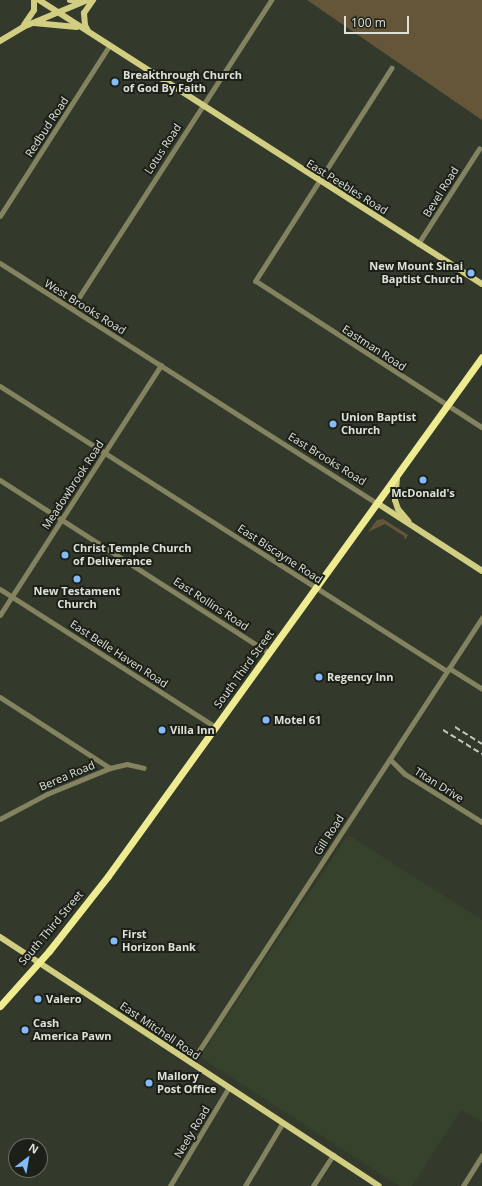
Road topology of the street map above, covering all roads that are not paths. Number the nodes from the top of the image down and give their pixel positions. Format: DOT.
graph roads {
  1 [pos="34,0"];
  2 [pos="38,0"];
  3 [pos="70,0"];
  4 [pos="87,0"];
  5 [pos="93,0"];
  6 [pos="271,0"];
  7 [pos="56,11"];
  8 [pos="31,23"];
  9 [pos="23,27"];
  10 [pos="82,28"];
  11 [pos="90,34"];
  12 [pos="0,42"];
  13 [pos="109,46"];
  14 [pos="392,68"];
  15 [pos="202,104"];
  16 [pos="479,149"];
  17 [pos="319,181"];
  18 [pos="0,216"];
  19 [pos="418,244"];
  20 [pos="0,263"];
  21 [pos="482,284"];
  22 [pos="72,308"];
  23 [pos="482,357"];
  24 [pos="161,365"];
  25 [pos="0,386"];
  26 [pos="447,405"];
  27 [pos="482,427"];
  28 [pos="104,452"];
  29 [pos="397,478"];
  30 [pos="0,480"];
  31 [pos="377,503"];
  32 [pos="62,519"];
  33 [pos="413,527"];
  34 [pos="482,571"];
  35 [pos="316,588"];
  36 [pos="0,589"];
  37 [pos="12,596"];
  38 [pos="0,615"];
  39 [pos="482,618"];
  40 [pos="269,653"];
  41 [pos="448,670"];
  42 [pos="482,689"];
  43 [pos="0,697"];
  44 [pos="216,727"];
  45 [pos="390,759"];
  46 [pos="110,768"];
  47 [pos="144,768"];
  48 [pos="0,819"];
  49 [pos="482,822"];
  50 [pos="0,937"];
  51 [pos="38,962"];
  52 [pos="0,1006"];
  53 [pos="191,1063"];
  54 [pos="229,1087"];
  55 [pos="282,1124"];
  56 [pos="333,1155"];
  57 [pos="482,1156"];
  58 [pos="170,1186"];
  59 [pos="245,1186"];
  60 [pos="313,1186"];
  61 [pos="379,1186"];
  62 [pos="463,1186"];
  1 -- 9 [label="main road"];
  2 -- 7 [label="main road, East Peebles Road"];
  3 -- 4 [label="main road"];
  4 -- 7 [label="main road"];
  5 -- 11 [label="main road"];
  6 -- 15 [label="street, Lotus Road"];
  7 -- 8 [label="main road"];
  7 -- 10 [label="main road, East Peebles Road"];
  8 -- 9 [label="main road"];
  8 -- 10 [label="main road"];
  9 -- 12 [label="main road"];
  10 -- 11 [label="main road, East Peebles Road"];
  11 -- 13 [label="main road, East Peebles Road"];
  13 -- 15 [label="main road, East Peebles Road"];
  13 -- 18 [label="street, Redbud Road"];
  14 -- 17 [label="street"];
  15 -- 17 [label="main road, East Peebles Road"];
  15 -- 22 [label="street, Lotus Road"];
  16 -- 19 [label="street, Bevel Road"];
  17 -- 19 [label="main road, East Peebles Road"];
  17 -- 26 [label="street, Eastman Road"];
  19 -- 21 [label="main road, East Peebles Road"];
  20 -- 22 [label="street, West Brooks Road"];
  22 -- 24 [label="street, West Brooks Road"];
  23 -- 26 [label="highway, South Third Street"];
  24 -- 28 [label="street, Meadowbrook Road"];
  24 -- 31 [label="street, East Brooks Road"];
  25 -- 28 [label="street, East Biscayne Road"];
  26 -- 27 [label="street, Eastman Road"];
  26 -- 29 [label="highway, South Third Street"];
  28 -- 32 [label="street, Meadowbrook Road"];
  28 -- 35 [label="street, East Biscayne Road"];
  29 -- 31 [label="highway, South Third Street"];
  29 -- 33 [label="main road"];
  30 -- 32 [label="street, East Rollins Road"];
  31 -- 33 [label="main road, East Brooks Road"];
  31 -- 35 [label="highway, South Third Street"];
  32 -- 37 [label="street, Meadowbrook Road"];
  32 -- 40 [label="street, East Rollins Road"];
  33 -- 34 [label="main road, East Brooks Road"];
  35 -- 40 [label="highway, South Third Street"];
  35 -- 41 [label="street, East Biscayne Road"];
  36 -- 37 [label="street, East Belle Haven Road"];
  37 -- 38 [label="street, Meadowbrook Road"];
  37 -- 44 [label="street, East Belle Haven Road"];
  39 -- 41 [label="street, Gill Road"];
  40 -- 44 [label="highway, South Third Street"];
  41 -- 42 [label="street, East Biscayne Road"];
  41 -- 45 [label="street, Gill Road"];
  43 -- 46 [label="street"];
  44 -- 51 [label="highway, South Third Street"];
  45 -- 49 [label="street, Titan Drive"];
  45 -- 53 [label="street, Gill Road"];
  46 -- 47 [label="street, Berea Road"];
  46 -- 48 [label="street, Berea Road"];
  50 -- 51 [label="main road, East Mitchell Road"];
  51 -- 52 [label="highway, South Third Street"];
  51 -- 53 [label="main road, East Mitchell Road"];
  53 -- 54 [label="main road, East Mitchell Road"];
  54 -- 55 [label="main road, East Mitchell Road"];
  54 -- 58 [label="street, Neely Road"];
  55 -- 56 [label="main road, East Mitchell Road"];
  55 -- 59 [label="street"];
  56 -- 60 [label="street"];
  56 -- 61 [label="main road, East Mitchell Road"];
  57 -- 62 [label="street"];
}
